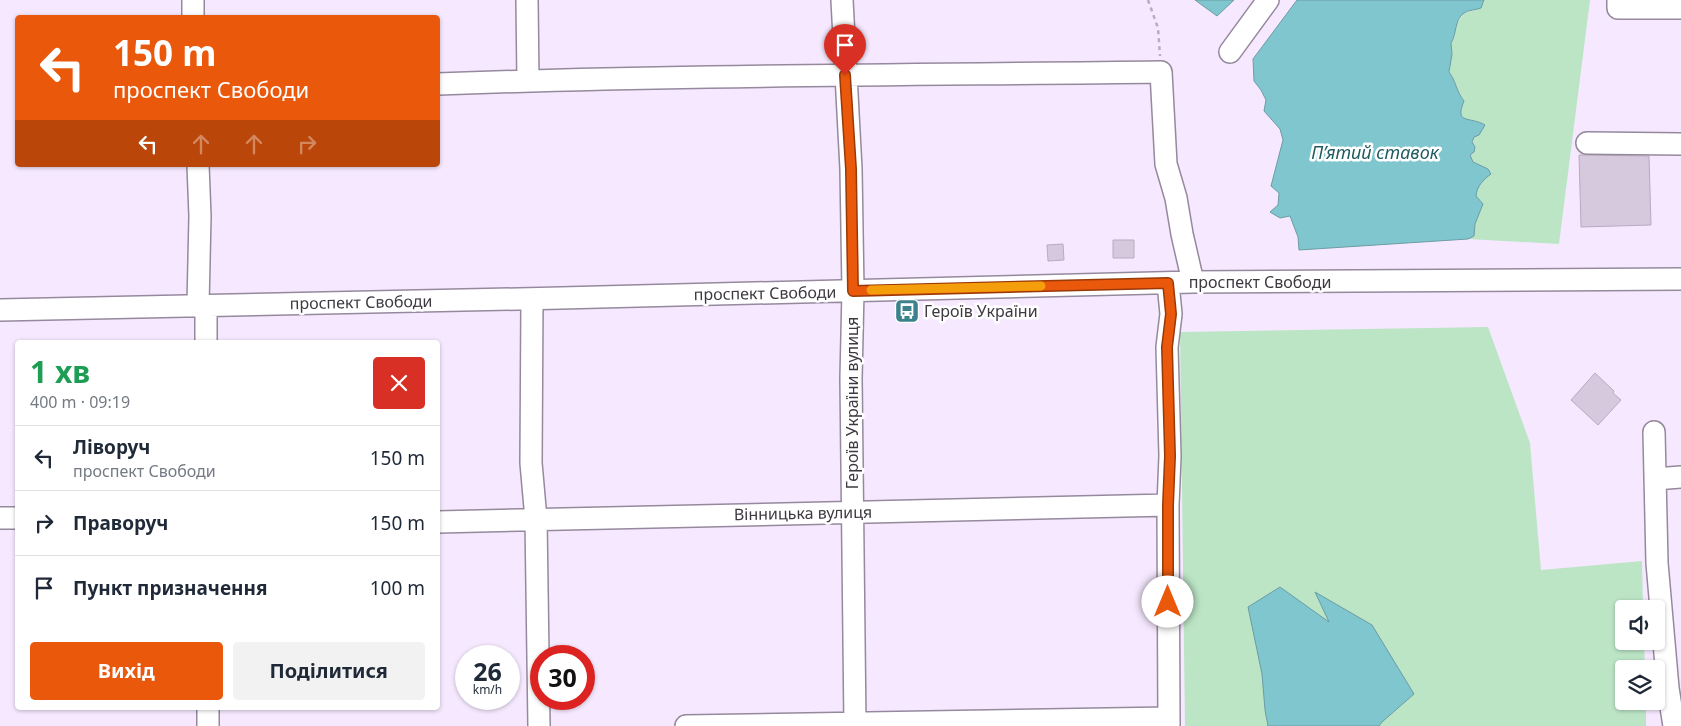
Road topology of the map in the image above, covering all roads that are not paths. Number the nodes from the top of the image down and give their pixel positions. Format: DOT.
graph roads {
  1 [pos="193,0"];
  2 [pos="527,0"];
  3 [pos="842,0"];
  4 [pos="1268,0"];
  5 [pos="1618,0"];
  6 [pos="1681,8"];
  7 [pos="193,15"];
  8 [pos="1230,52"];
  9 [pos="845,75"];
  10 [pos="528,81"];
  11 [pos="440,84"];
  12 [pos="1587,144"];
  13 [pos="1681,144"];
  14 [pos="198,167"];
  15 [pos="1681,279"];
  16 [pos="1193,282"];
  17 [pos="1168,283"];
  18 [pos="853,291"];
  19 [pos="532,299"];
  20 [pos="202,305"];
  21 [pos="0,310"];
  22 [pos="206,340"];
  23 [pos="1654,432"];
  24 [pos="1681,478"];
  25 [pos="1655,479"];
  26 [pos="1168,505"];
  27 [pos="852,512"];
  28 [pos="0,518"];
  29 [pos="15,518"];
  30 [pos="536,519"];
  31 [pos="440,522"];
  32 [pos="208,710"];
  33 [pos="1169,722"];
  34 [pos="855,724"];
  35 [pos="208,726"];
  36 [pos="539,726"];
  37 [pos="686,726"];
  38 [pos="1674,726"];
  1 -- 7 [label="street"];
  2 -- 10 [label="street"];
  3 -- 9 [label="street"];
  4 -- 8 [label="street"];
  5 -- 6 [label="street"];
  9 -- 10 [label="street"];
  9 -- 16 [label="street"];
  9 -- 18 [label="street, Героїв України вулиця"];
  10 -- 11 [label="street"];
  12 -- 13 [label="street"];
  14 -- 20 [label="street"];
  15 -- 16 [label="street, проспект Свободи"];
  16 -- 17 [label="street, проспект Свободи"];
  17 -- 18 [label="street, проспект Свободи"];
  17 -- 26 [label="street"];
  18 -- 19 [label="street, проспект Свободи"];
  18 -- 27 [label="street, Героїв України вулиця"];
  19 -- 20 [label="street, проспект Свободи"];
  19 -- 30 [label="street"];
  20 -- 21 [label="street, проспект Свободи"];
  20 -- 22 [label="street"];
  23 -- 25 [label="street"];
  24 -- 25 [label="street"];
  25 -- 38 [label="street"];
  26 -- 27 [label="street, Вінницька вулиця"];
  26 -- 33 [label="street"];
  27 -- 30 [label="street, Вінницька вулиця"];
  27 -- 34 [label="street, Героїв України вулиця"];
  28 -- 29 [label="street"];
  30 -- 31 [label="street, Вінницька вулиця"];
  30 -- 36 [label="street"];
  32 -- 35 [label="street"];
  33 -- 34 [label="street"];
  34 -- 37 [label="street"];
}
